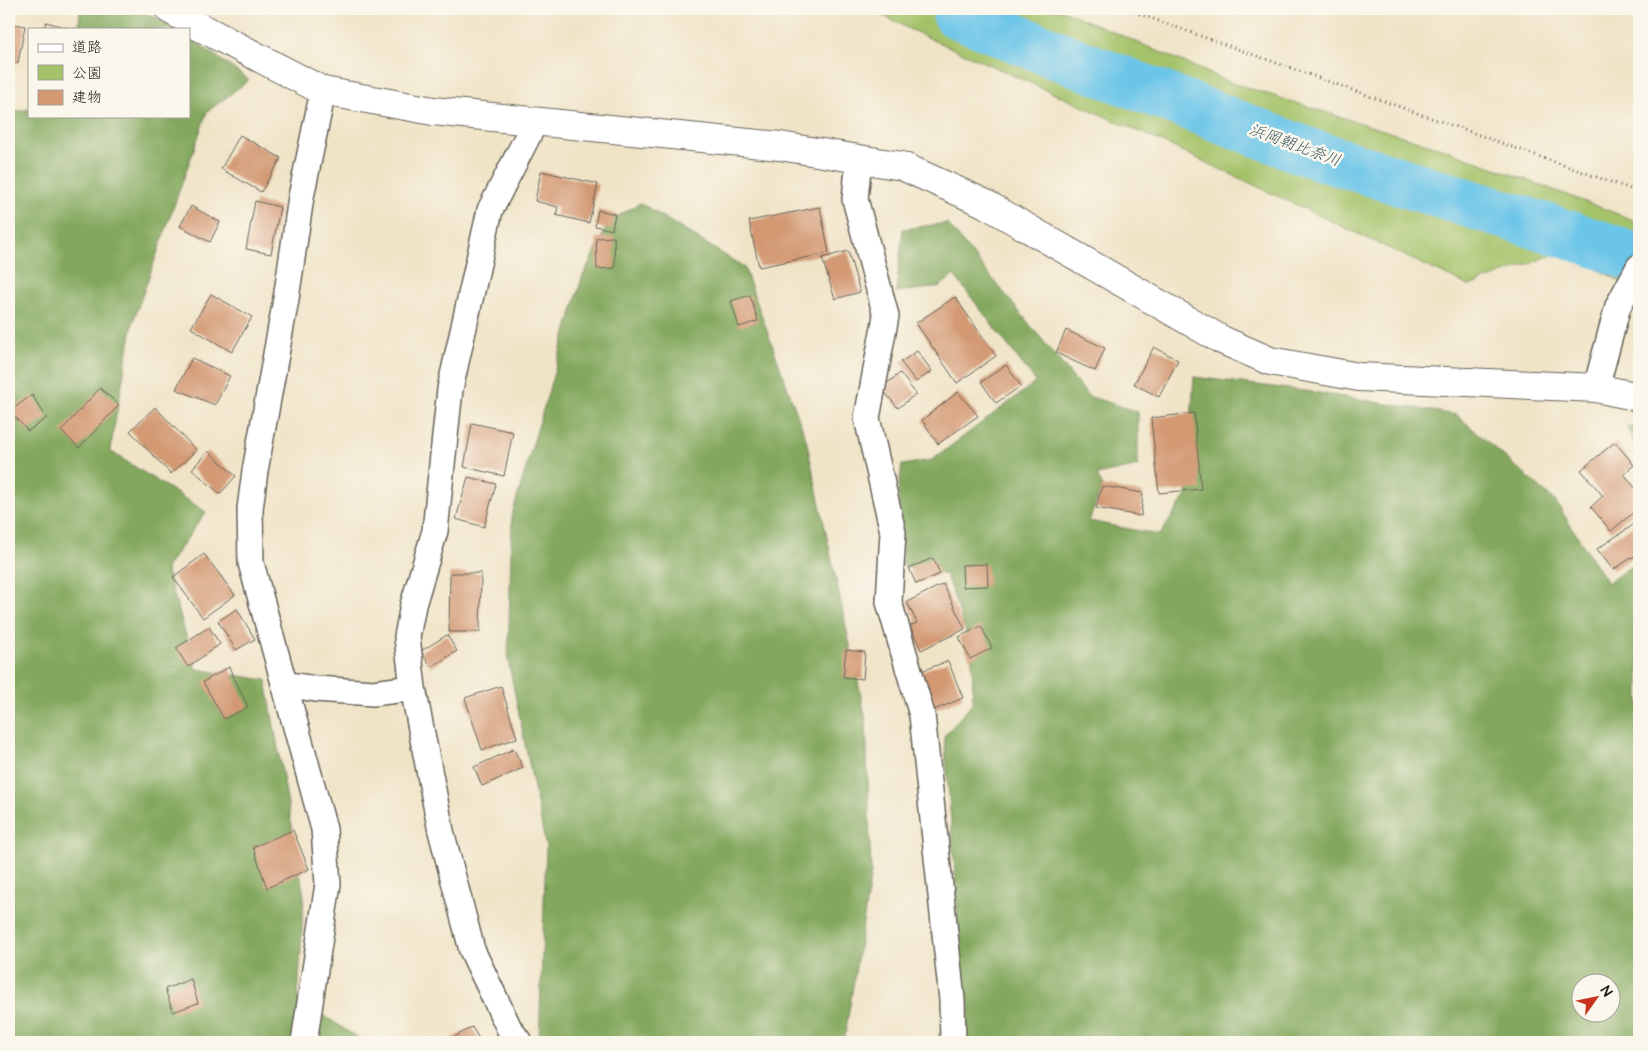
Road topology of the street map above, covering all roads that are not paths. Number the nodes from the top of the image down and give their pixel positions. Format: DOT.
graph roads {
  1 [pos="179,11"];
  2 [pos="323,91"];
  3 [pos="535,122"];
  4 [pos="859,159"];
  5 [pos="1639,267"];
  6 [pos="1596,388"];
  7 [pos="1639,397"];
  8 [pos="284,684"];
  9 [pos="413,688"];
  10 [pos="304,1042"];
  11 [pos="519,1042"];
  12 [pos="953,1042"];
  1 -- 2 [label="street"];
  2 -- 3 [label="street"];
  2 -- 8 [label="street"];
  3 -- 4 [label="street"];
  3 -- 9 [label="street"];
  4 -- 6 [label="street"];
  4 -- 12 [label="street"];
  5 -- 6 [label="street"];
  6 -- 7 [label="street"];
  8 -- 9 [label="street"];
  8 -- 10 [label="street"];
  9 -- 11 [label="street"];
}
